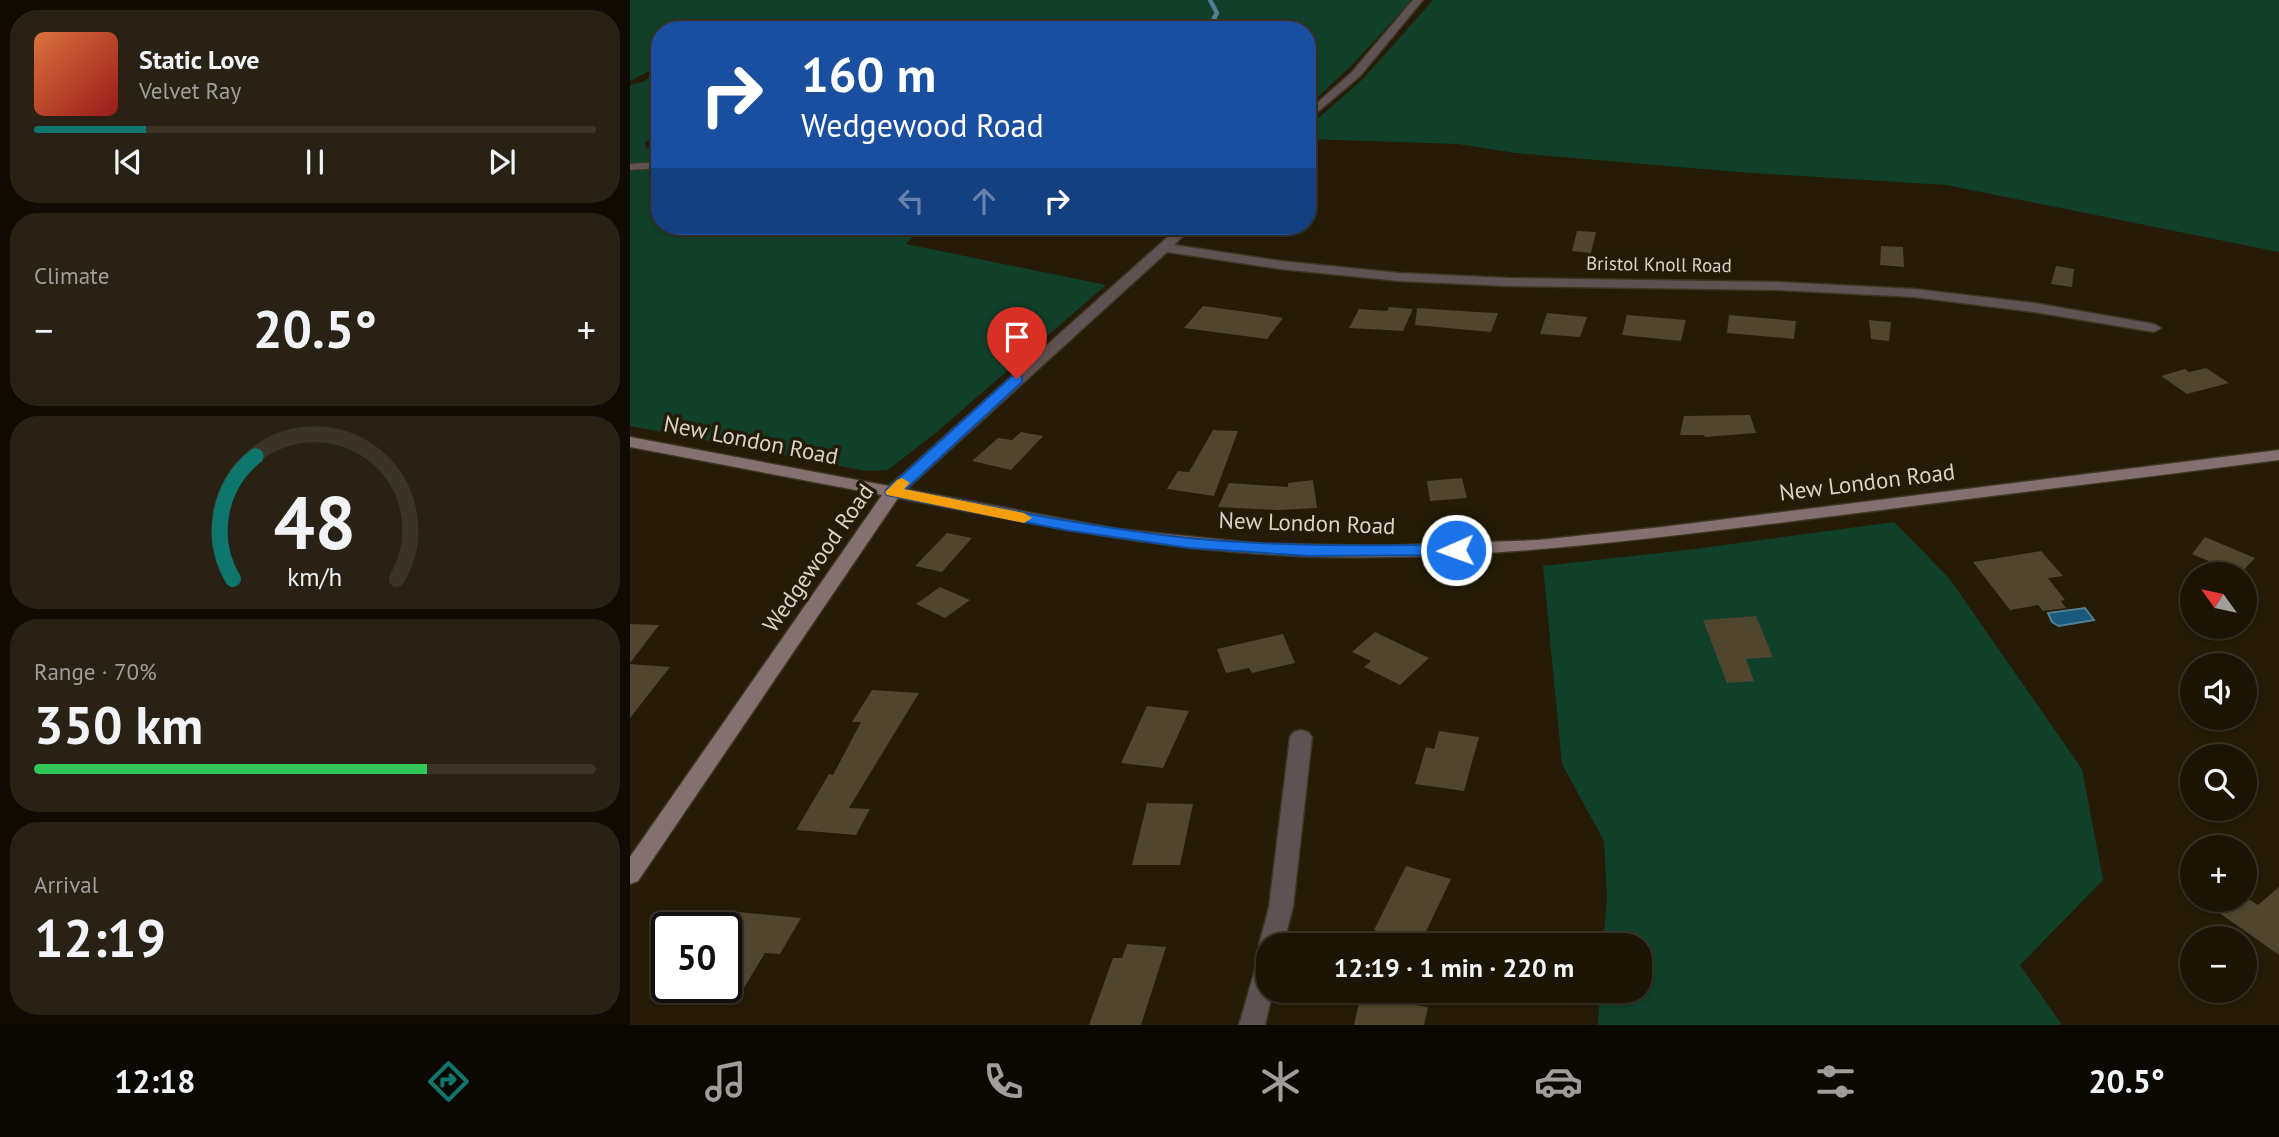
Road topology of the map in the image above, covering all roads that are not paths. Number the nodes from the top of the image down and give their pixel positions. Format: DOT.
graph roads {
  1 [pos="1418,0"];
  2 [pos="1316,110"];
  3 [pos="651,166"];
  4 [pos="630,167"];
  5 [pos="1177,235"];
  6 [pos="1163,247"];
  7 [pos="2154,328"];
  8 [pos="630,442"];
  9 [pos="2279,455"];
  10 [pos="893,492"];
  11 [pos="1301,737"];
  12 [pos="630,875"];
  13 [pos="1275,933"];
  14 [pos="1257,1003"];
  15 [pos="1252,1025"];
  1 -- 2 [label="street"];
  3 -- 4 [label="lane"];
  5 -- 6 [label="street, Wedgewood Road"];
  6 -- 7 [label="street, Bristol Knoll Road"];
  6 -- 10 [label="street, Wedgewood Road"];
  8 -- 10 [label="main road, New London Road"];
  9 -- 10 [label="main road, New London Road"];
  10 -- 12 [label="main road, Wedgewood Road"];
  11 -- 13 [label="street"];
  14 -- 15 [label="street"];
}
